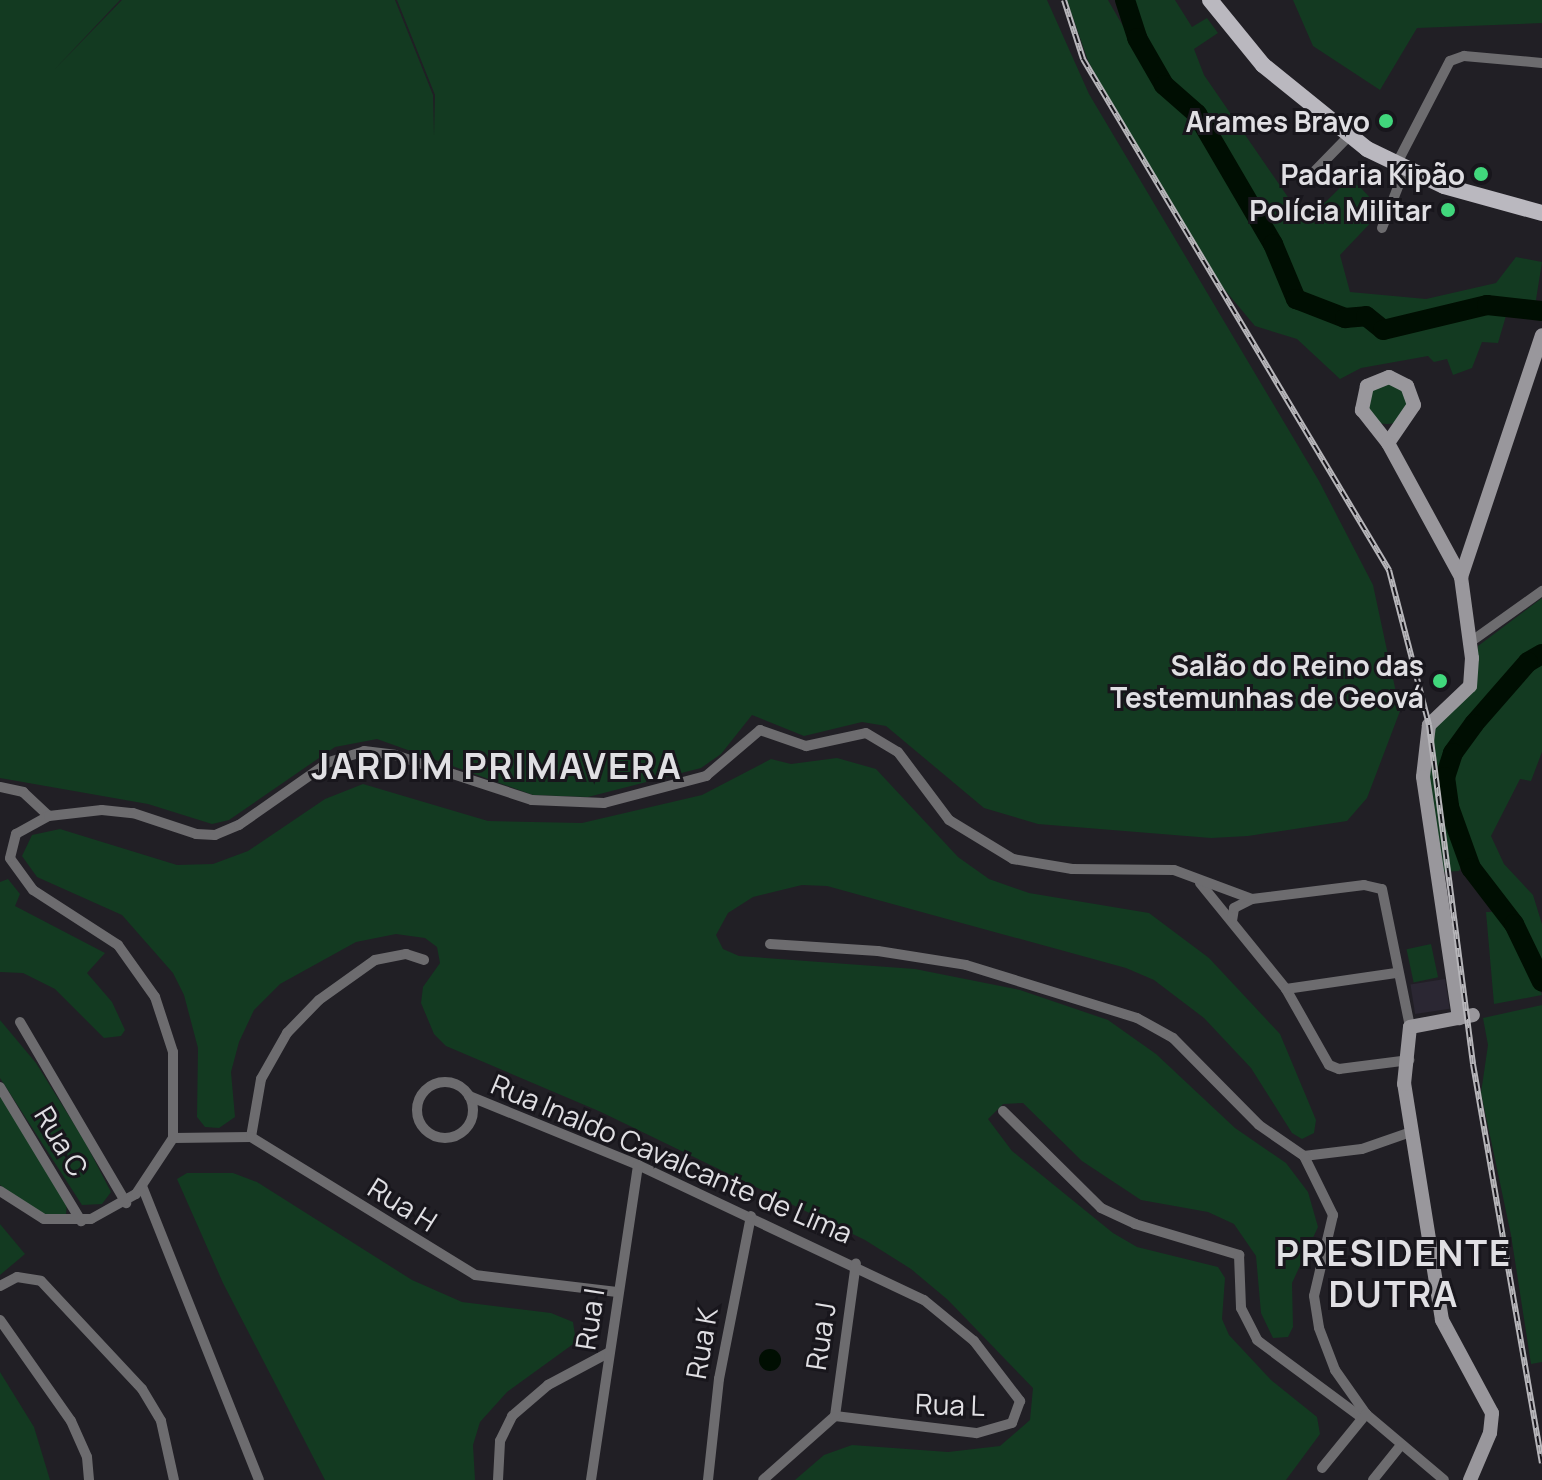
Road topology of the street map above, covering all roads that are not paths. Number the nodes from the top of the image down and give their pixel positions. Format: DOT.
graph roads {
  1 [pos="1210,0"];
  2 [pos="1542,63"];
  3 [pos="1349,136"];
  4 [pos="1400,167"];
  5 [pos="1307,179"];
  6 [pos="1542,213"];
  7 [pos="1382,228"];
  8 [pos="1542,335"];
  9 [pos="1537,373"];
  10 [pos="1388,443"];
  11 [pos="1461,577"];
  12 [pos="1542,591"];
  13 [pos="1470,650"];
  14 [pos="0,787"];
  15 [pos="49,816"];
  16 [pos="1199,882"];
  17 [pos="1252,899"];
  18 [pos="1232,921"];
  19 [pos="770,944"];
  20 [pos="424,960"];
  21 [pos="1396,973"];
  22 [pos="1286,989"];
  23 [pos="20,1022"];
  24 [pos="1410,1027"];
  25 [pos="1409,1060"];
  26 [pos="0,1087"];
  27 [pos="469,1096"];
  28 [pos="1003,1111"];
  29 [pos="1408,1133"];
  30 [pos="251,1137"];
  31 [pos="173,1138"];
  32 [pos="1304,1156"];
  33 [pos="638,1165"];
  34 [pos="142,1186"];
  35 [pos="0,1191"];
  36 [pos="126,1203"];
  37 [pos="751,1216"];
  38 [pos="81,1221"];
  39 [pos="856,1263"];
  40 [pos="0,1286"];
  41 [pos="617,1292"];
  42 [pos="0,1320"];
  43 [pos="608,1353"];
  44 [pos="835,1416"];
  45 [pos="1364,1416"];
  46 [pos="1401,1445"];
  47 [pos="1322,1468"];
  48 [pos="89,1480"];
  49 [pos="174,1480"];
  50 [pos="259,1480"];
  51 [pos="498,1480"];
  52 [pos="591,1480"];
  53 [pos="708,1480"];
  54 [pos="763,1480"];
  55 [pos="1373,1480"];
  56 [pos="1444,1480"];
  57 [pos="1470,1480"];
  1 -- 3 [label="main road"];
  2 -- 4 [label="street"];
  3 -- 4 [label="main road"];
  3 -- 5 [label="street"];
  4 -- 6 [label="main road"];
  4 -- 7 [label="street"];
  8 -- 9 [label="street"];
  9 -- 11 [label="street"];
  10 -- 10 [label="street"];
  10 -- 11 [label="street"];
  11 -- 13 [label="street"];
  12 -- 13 [label="street"];
  13 -- 24 [label="street"];
  14 -- 15 [label="street"];
  15 -- 16 [label="street"];
  15 -- 31 [label="street"];
  16 -- 17 [label="street"];
  16 -- 18 [label="street"];
  17 -- 18 [label="street"];
  17 -- 21 [label="street"];
  18 -- 22 [label="street"];
  19 -- 32 [label="street"];
  20 -- 30 [label="street"];
  21 -- 22 [label="street"];
  21 -- 24 [label="street"];
  22 -- 25 [label="street"];
  23 -- 36 [label="street"];
  24 -- 25 [label="street"];
  25 -- 29 [label="street"];
  26 -- 38 [label="street, Rua C"];
  27 -- 27 [label="street, Rua Inaldo Cavalcante de Lima"];
  27 -- 33 [label="street, Rua Inaldo Cavalcante de Lima"];
  28 -- 45 [label="street"];
  29 -- 32 [label="street"];
  29 -- 57 [label="street"];
  30 -- 31 [label="street"];
  30 -- 41 [label="street, Rua H"];
  31 -- 34 [label="street"];
  32 -- 45 [label="street"];
  33 -- 37 [label="street, Rua Inaldo Cavalcante de Lima"];
  33 -- 41 [label="street, Rua I"];
  34 -- 36 [label="street"];
  34 -- 50 [label="street"];
  35 -- 38 [label="street"];
  36 -- 38 [label="street"];
  37 -- 39 [label="street, Rua Inaldo Cavalcante de Lima"];
  37 -- 53 [label="street, Rua K"];
  39 -- 44 [label="street, Rua J"];
  39 -- 44 [label="street, Rua L"];
  40 -- 49 [label="street"];
  41 -- 43 [label="street, Rua I"];
  42 -- 48 [label="street"];
  43 -- 51 [label="street"];
  43 -- 52 [label="street, Rua I"];
  44 -- 54 [label="street"];
  45 -- 46 [label="street"];
  45 -- 47 [label="street"];
  46 -- 55 [label="street"];
  46 -- 56 [label="street"];
}
